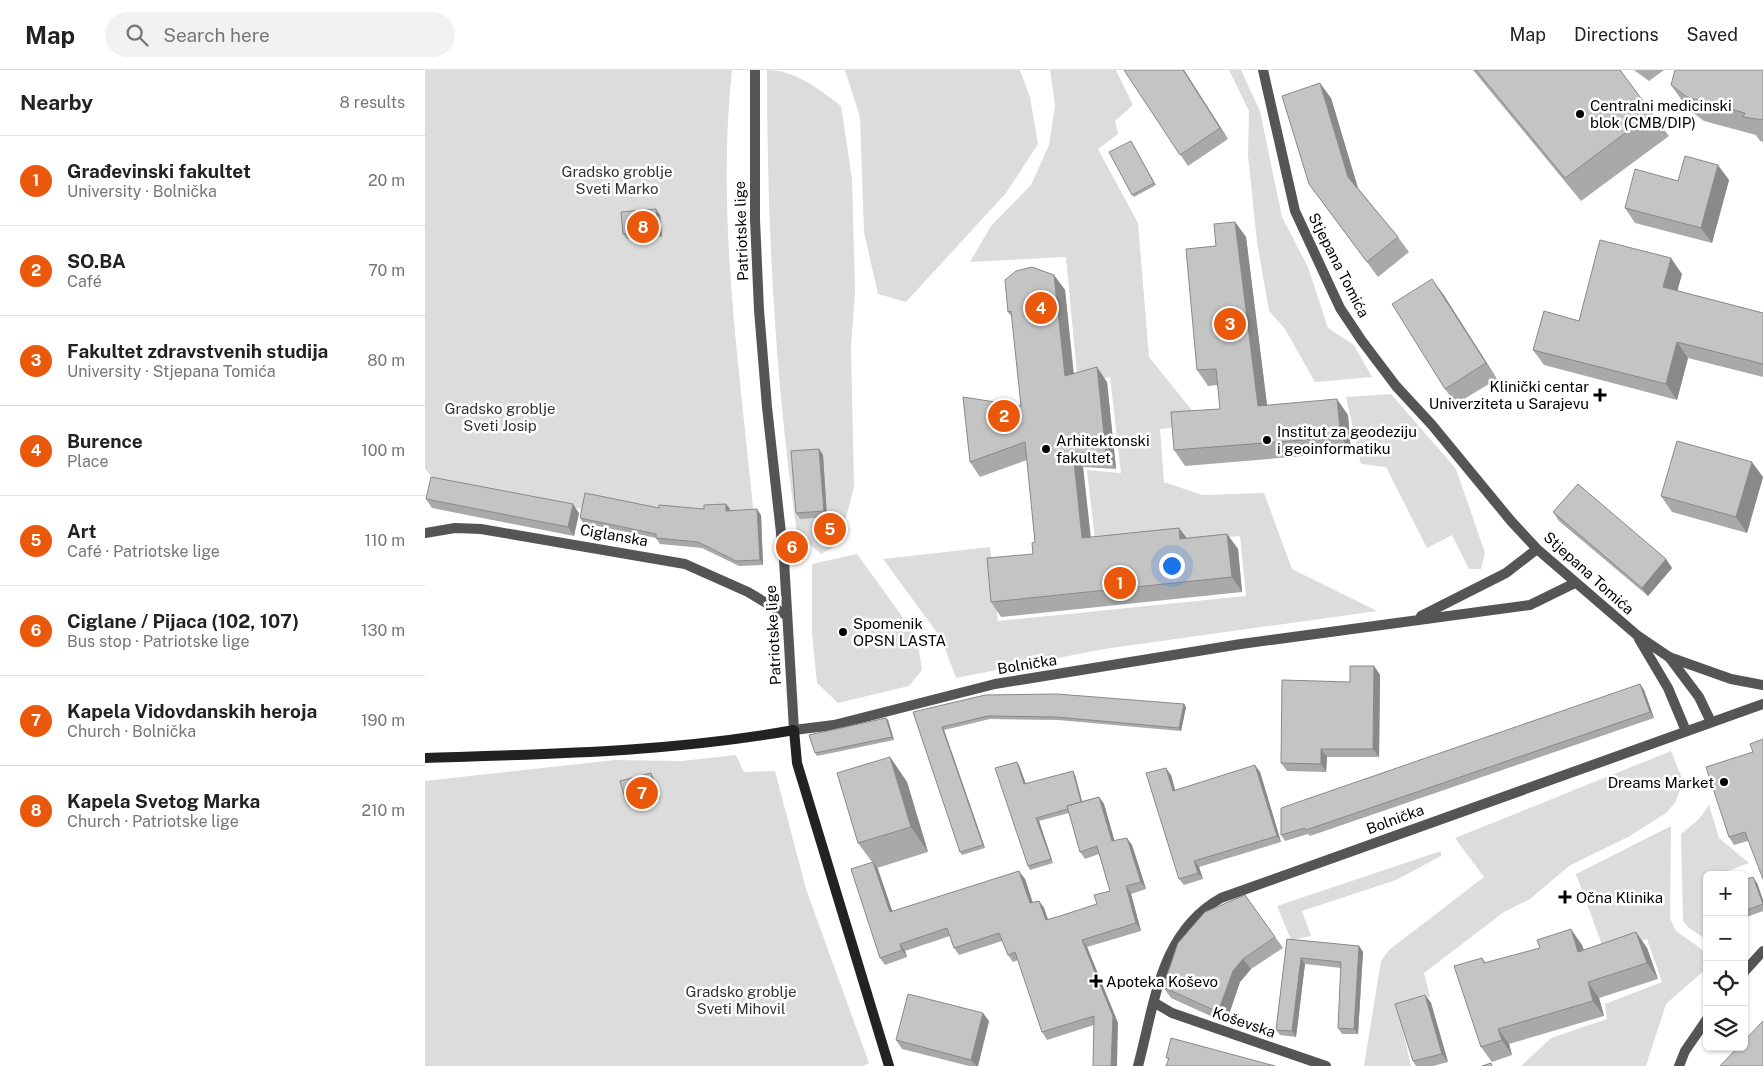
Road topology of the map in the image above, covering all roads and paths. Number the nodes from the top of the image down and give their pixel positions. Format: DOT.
graph roads {
  1 [pos="755,70"];
  2 [pos="1264,71"];
  3 [pos="425,533"];
  4 [pos="1537,549"];
  5 [pos="1575,583"];
  6 [pos="786,615"];
  7 [pos="1414,619"];
  8 [pos="1638,636"];
  9 [pos="1669,657"];
  10 [pos="1763,685"];
  11 [pos="1763,704"];
  12 [pos="1711,722"];
  13 [pos="794,730"];
  14 [pos="1686,731"];
  15 [pos="425,758"];
  16 [pos="1763,951"];
  17 [pos="1748,968"];
  18 [pos="1155,1003"];
  19 [pos="1703,1025"];
  20 [pos="889,1066"];
  21 [pos="1138,1066"];
  22 [pos="1326,1066"];
  23 [pos="1679,1066"];
  1 -- 6 [label="street, Patriotske lige"];
  2 -- 4 [label="street, Stjepana Tomića"];
  3 -- 6 [label="street, Ciglanska"];
  4 -- 5 [label="street, Stjepana Tomića"];
  4 -- 7 [label="street, Bolnička"];
  5 -- 7 [label="street, Bolnička"];
  5 -- 8 [label="street, Stjepana Tomića"];
  6 -- 13 [label="street, Patriotske lige"];
  7 -- 13 [label="street, Bolnička"];
  8 -- 9 [label="street, Stjepana Tomića"];
  8 -- 14 [label="street, Stjepana Tomića"];
  9 -- 10 [label="street"];
  9 -- 12 [label="street, Stjepana Tomića"];
  11 -- 12 [label="street, Bolnička"];
  12 -- 14 [label="street, Bolnička"];
  13 -- 15 [label="main road, Bolnička"];
  13 -- 20 [label="main road, Patriotske lige"];
  14 -- 18 [label="street, Bolnička"];
  16 -- 17 [label="street"];
  18 -- 21 [label="street, Bolnička"];
  18 -- 22 [label="street, Koševska"];
  19 -- 23 [label="street"];
}
